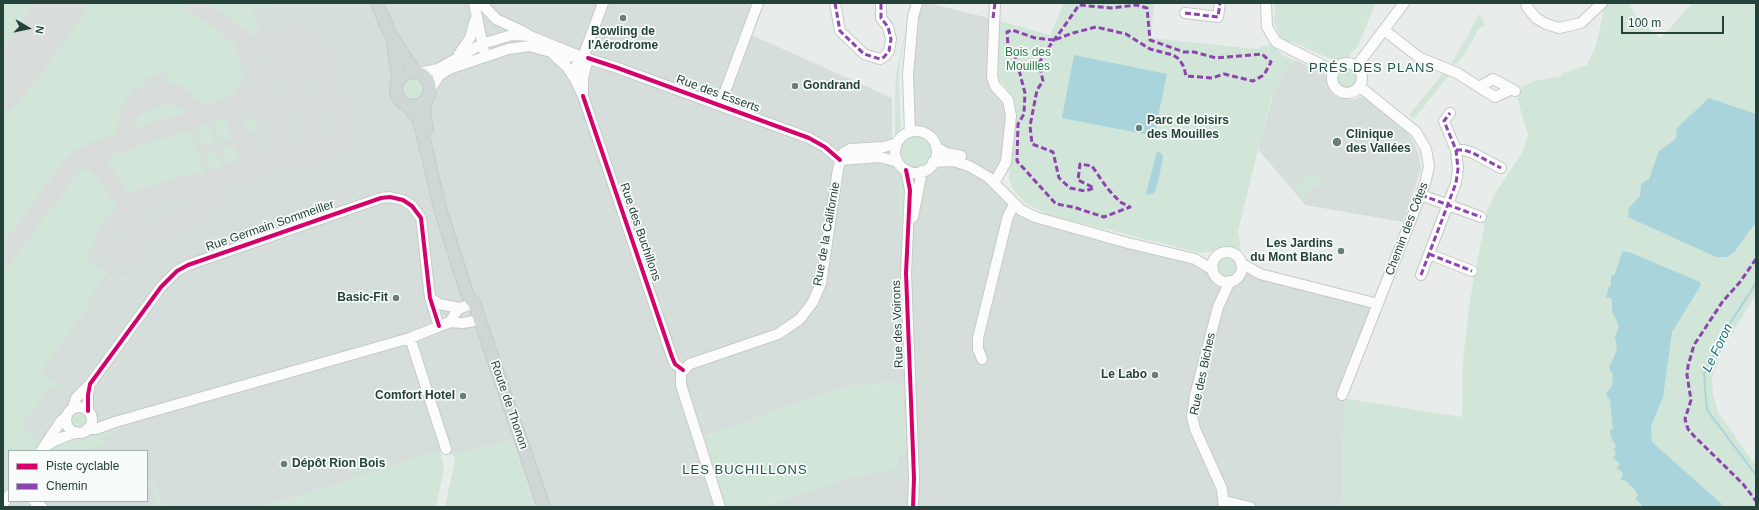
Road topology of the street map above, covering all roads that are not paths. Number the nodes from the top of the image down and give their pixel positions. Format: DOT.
graph roads {
  1 [pos="377,3"];
  2 [pos="603,3"];
  3 [pos="758,3"];
  4 [pos="835,3"];
  5 [pos="881,3"];
  6 [pos="917,3"];
  7 [pos="924,3"];
  8 [pos="995,3"];
  9 [pos="1220,3"];
  10 [pos="1266,3"];
  11 [pos="1404,3"];
  12 [pos="1526,3"];
  13 [pos="1602,3"];
  14 [pos="477,6"];
  15 [pos="1185,13"];
  16 [pos="502,22"];
  17 [pos="1384,30"];
  18 [pos="390,34"];
  19 [pos="505,37"];
  20 [pos="537,38"];
  21 [pos="912,42"];
  22 [pos="482,44"];
  23 [pos="503,50"];
  24 [pos="548,51"];
  25 [pos="487,55"];
  26 [pos="583,57"];
  27 [pos="454,60"];
  28 [pos="1356,67"];
  29 [pos="1334,71"];
  30 [pos="417,73"];
  31 [pos="399,79"];
  32 [pos="575,79"];
  33 [pos="1359,86"];
  34 [pos="1479,87"];
  35 [pos="428,95"];
  36 [pos="583,96"];
  37 [pos="720,105"];
  38 [pos="407,106"];
  39 [pos="1450,113"];
  40 [pos="910,132"];
  41 [pos="897,143"];
  42 [pos="936,147"];
  43 [pos="1456,150"];
  44 [pos="840,160"];
  45 [pos="898,162"];
  46 [pos="934,162"];
  47 [pos="1501,168"];
  48 [pos="906,170"];
  49 [pos="922,172"];
  50 [pos="991,180"];
  51 [pos="1422,195"];
  52 [pos="1014,204"];
  53 [pos="1449,205"];
  54 [pos="1481,218"];
  55 [pos="908,242"];
  56 [pos="1429,254"];
  57 [pos="1216,257"];
  58 [pos="1195,259"];
  59 [pos="1241,263"];
  60 [pos="1472,271"];
  61 [pos="1215,274"];
  62 [pos="1260,274"];
  63 [pos="1421,275"];
  64 [pos="1233,279"];
  65 [pos="430,298"];
  66 [pos="474,303"];
  67 [pos="1378,304"];
  68 [pos="1218,307"];
  69 [pos="459,308"];
  70 [pos="480,320"];
  71 [pos="450,322"];
  72 [pos="439,326"];
  73 [pos="410,338"];
  74 [pos="982,359"];
  75 [pos="683,370"];
  76 [pos="90,384"];
  77 [pos="1342,395"];
  78 [pos="70,412"];
  79 [pos="89,413"];
  80 [pos="116,422"];
  81 [pos="87,429"];
  82 [pos="76,432"];
  83 [pos="446,449"];
  84 [pos="42,450"];
  85 [pos="42,450"];
  86 [pos="914,478"];
  87 [pos="1224,504"];
  88 [pos="544,507"];
  89 [pos="720,507"];
  90 [pos="913,507"];
  91 [pos="917,507"];
  92 [pos="1250,507"];
  1 -- 18 [label="main road"];
  2 -- 26 [label="street"];
  3 -- 37 [label="street"];
  4 -- 5 [label="street"];
  6 -- 21 [label="street"];
  7 -- 21 [label="street"];
  8 -- 50 [label="street"];
  9 -- 15 [label="street"];
  10 -- 29 [label="street"];
  11 -- 17 [label="street"];
  12 -- 13 [label="street"];
  14 -- 16 [label="street"];
  14 -- 22 [label="street"];
  14 -- 27 [label="street"];
  16 -- 19 [label="street"];
  16 -- 20 [label="street"];
  17 -- 28 [label="street"];
  17 -- 34 [label="street"];
  18 -- 30 [label="main road"];
  18 -- 31 [label="main road"];
  19 -- 20 [label="street, Rue des Esserts"];
  19 -- 22 [label="street, Rue des Esserts"];
  19 -- 23 [label="street"];
  20 -- 26 [label="street, Rue des Esserts"];
  21 -- 40 [label="street"];
  22 -- 25 [label="street"];
  22 -- 27 [label="street, Rue des Esserts"];
  23 -- 24 [label="street, Rue des Esserts"];
  23 -- 25 [label="street, Rue des Esserts"];
  24 -- 26 [label="street, Rue des Esserts"];
  24 -- 32 [label="street, Rue des Buchillons"];
  25 -- 35 [label="street, Rue des Esserts"];
  26 -- 32 [label="street"];
  26 -- 36 [label="street, Rue des Buchillons"];
  26 -- 37 [label="street, Rue des Esserts"];
  27 -- 30 [label="street, Rue des Esserts"];
  28 -- 29 [label="street"];
  28 -- 33 [label="street"];
  29 -- 33 [label="street"];
  30 -- 31 [label="main road"];
  30 -- 35 [label="main road"];
  31 -- 38 [label="main road"];
  32 -- 36 [label="street, Rue des Buchillons"];
  33 -- 51 [label="street, Chemin des Côtes"];
  34 -- 34 [label="street"];
  35 -- 38 [label="main road"];
  35 -- 66 [label="main road, Route de Thonon"];
  36 -- 75 [label="street, Rue des Buchillons"];
  37 -- 44 [label="street, Rue des Esserts"];
  38 -- 66 [label="main road, Route de Thonon"];
  39 -- 43 [label="street"];
  40 -- 41 [label="street"];
  40 -- 42 [label="street"];
  41 -- 44 [label="street"];
  41 -- 45 [label="street"];
  42 -- 46 [label="street"];
  42 -- 50 [label="street"];
  43 -- 47 [label="street"];
  43 -- 53 [label="street"];
  44 -- 45 [label="street"];
  44 -- 75 [label="street, Rue de la Californie"];
  45 -- 48 [label="street"];
  46 -- 49 [label="street"];
  46 -- 50 [label="street"];
  48 -- 49 [label="street"];
  48 -- 55 [label="street, Rue des Voirons"];
  49 -- 55 [label="street, Rue des Voirons"];
  50 -- 52 [label="street"];
  51 -- 53 [label="street"];
  51 -- 67 [label="street, Chemin des Côtes"];
  52 -- 58 [label="street"];
  52 -- 74 [label="street"];
  53 -- 54 [label="street"];
  53 -- 56 [label="street"];
  55 -- 86 [label="street, Rue des Voirons"];
  56 -- 60 [label="street"];
  56 -- 63 [label="street"];
  57 -- 58 [label="street"];
  57 -- 59 [label="street"];
  57 -- 61 [label="street"];
  58 -- 61 [label="street"];
  59 -- 62 [label="street"];
  59 -- 64 [label="street"];
  61 -- 64 [label="street"];
  61 -- 68 [label="street, Rue des Biches"];
  62 -- 64 [label="street"];
  62 -- 67 [label="street"];
  64 -- 68 [label="street, Rue des Biches"];
  65 -- 69 [label="street"];
  65 -- 72 [label="street, Rue Germain Sommeiller"];
  65 -- 76 [label="street, Rue Germain Sommeiller"];
  66 -- 69 [label="street"];
  66 -- 70 [label="main road, Route de Thonon"];
  67 -- 77 [label="street, Chemin des Côtes"];
  68 -- 87 [label="street, Rue des Biches"];
  69 -- 71 [label="street"];
  70 -- 71 [label="street, Rue Germain Sommeiller"];
  70 -- 88 [label="main road, Route de Thonon"];
  71 -- 72 [label="street, Rue Germain Sommeiller"];
  72 -- 73 [label="street, Rue Germain Sommeiller"];
  73 -- 80 [label="street, Rue Germain Sommeiller"];
  73 -- 83 [label="street"];
  75 -- 89 [label="street"];
  76 -- 78 [label="street, Rue Germain Sommeiller"];
  76 -- 79 [label="street"];
  78 -- 79 [label="street"];
  78 -- 82 [label="street"];
  78 -- 84 [label="street, Rue Germain Sommeiller"];
  79 -- 80 [label="street"];
  79 -- 81 [label="street"];
  80 -- 81 [label="street, Rue Germain Sommeiller"];
  81 -- 82 [label="street, Rue Germain Sommeiller"];
  82 -- 85 [label="street, Rue Germain Sommeiller"];
  86 -- 90 [label="street, Rue des Voirons"];
  86 -- 91 [label="street, Rue des Voirons"];
  87 -- 92 [label="street"];
}
